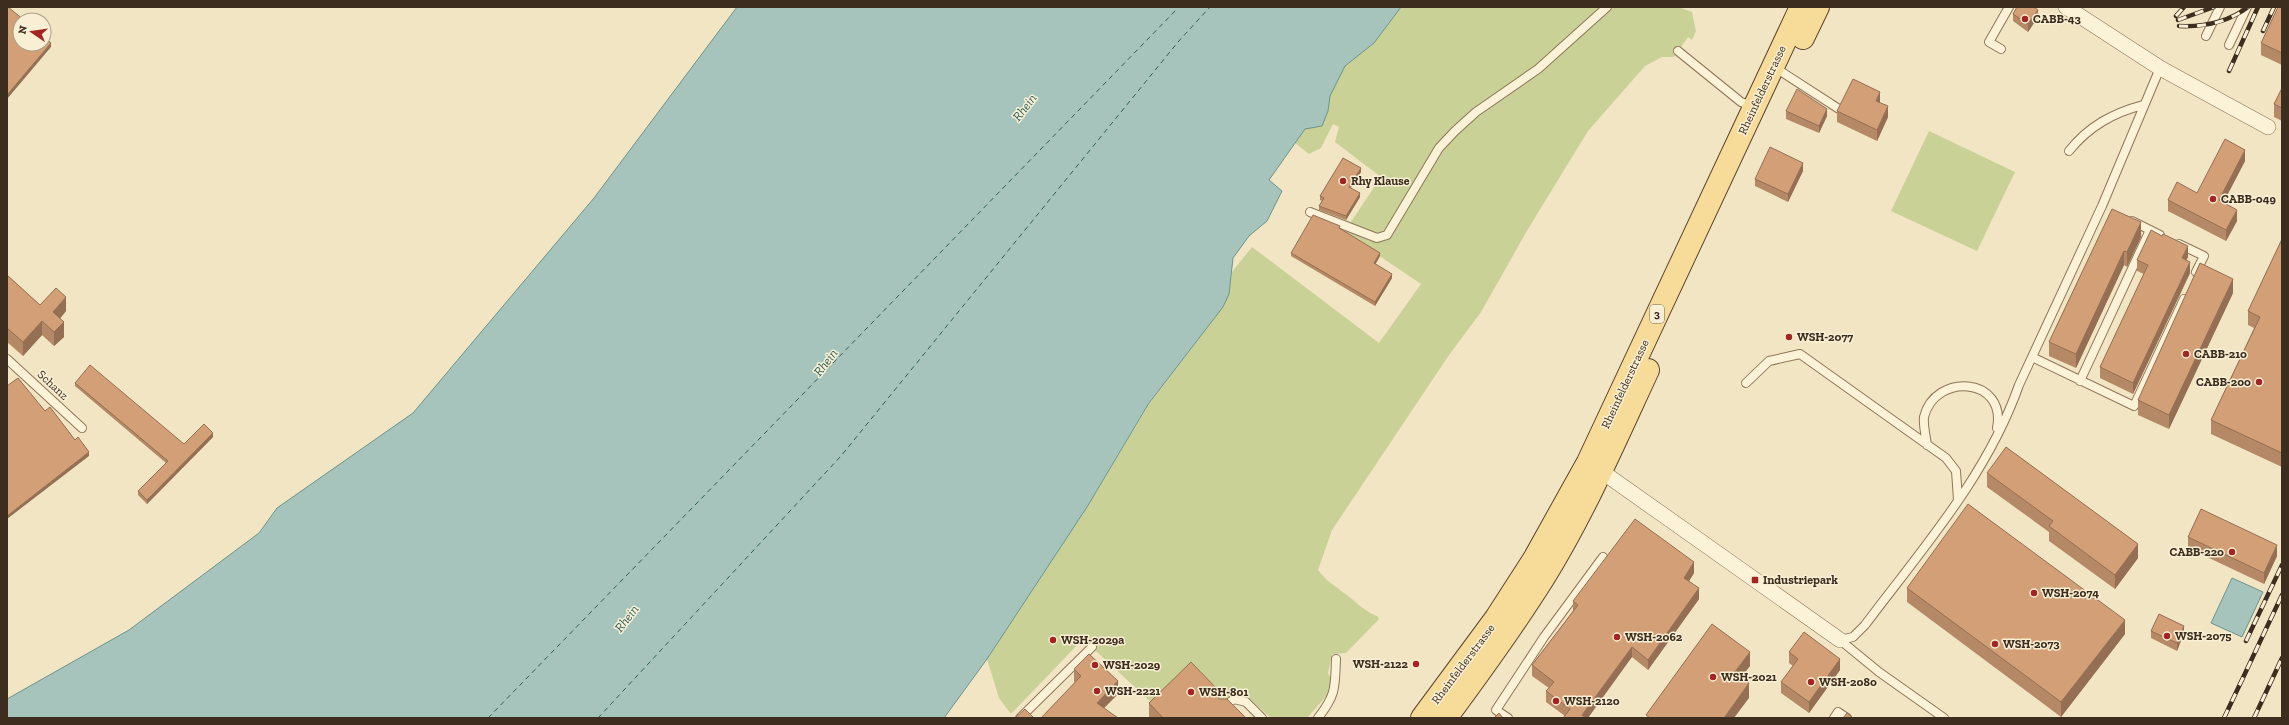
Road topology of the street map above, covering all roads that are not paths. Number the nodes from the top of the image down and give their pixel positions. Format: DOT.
graph roads {
  1 [pos="1607,7"];
  2 [pos="2010,7"];
  3 [pos="2066,7"];
  4 [pos="2220,7"];
  5 [pos="2247,7"];
  6 [pos="1803,8"];
  7 [pos="2206,36"];
  8 [pos="2228,45"];
  9 [pos="2001,49"];
  10 [pos="1678,51"];
  11 [pos="2160,68"];
  12 [pos="1779,70"];
  13 [pos="2143,105"];
  14 [pos="1754,107"];
  15 [pos="1839,109"];
  16 [pos="2268,127"];
  17 [pos="2069,151"];
  18 [pos="1310,212"];
  19 [pos="2123,216"];
  20 [pos="2150,230"];
  21 [pos="2194,277"];
  22 [pos="2188,292"];
  23 [pos="2032,357"];
  24 [pos="7,359"];
  25 [pos="2080,381"];
  26 [pos="1746,383"];
  27 [pos="82,428"];
  28 [pos="1995,439"];
  29 [pos="1927,445"];
  30 [pos="1595,466"];
  31 [pos="1958,500"];
  32 [pos="1603,557"];
  33 [pos="1840,640"];
  34 [pos="1092,647"];
  35 [pos="1336,660"];
  36 [pos="1223,708"];
  37 [pos="1020,718"];
  38 [pos="1262,718"];
  39 [pos="1318,718"];
  40 [pos="1422,718"];
  41 [pos="1446,718"];
  42 [pos="1508,718"];
  43 [pos="1834,718"];
  44 [pos="1847,718"];
  45 [pos="1944,718"];
  1 -- 18 [label="lane"];
  2 -- 9 [label="lane"];
  3 -- 11 [label="street"];
  4 -- 7 [label="lane"];
  5 -- 8 [label="lane"];
  6 -- 12 [label="main road, Rheinfelderstrasse / 3"];
  10 -- 14 [label="lane"];
  11 -- 13 [label="lane"];
  11 -- 16 [label="street"];
  12 -- 14 [label="main road, Rheinfelderstrasse / 3"];
  12 -- 15 [label="lane"];
  12 -- 30 [label="main road, Rheinfelderstrasse / 3"];
  13 -- 17 [label="lane"];
  13 -- 23 [label="lane"];
  14 -- 30 [label="main road, Rheinfelderstrasse / 3"];
  19 -- 20 [label="lane"];
  20 -- 21 [label="lane"];
  20 -- 25 [label="lane"];
  22 -- 25 [label="lane"];
  23 -- 25 [label="lane"];
  23 -- 28 [label="lane"];
  24 -- 27 [label="lane, Schanz"];
  26 -- 29 [label="lane"];
  28 -- 29 [label="lane"];
  28 -- 31 [label="lane"];
  29 -- 31 [label="lane"];
  30 -- 33 [label="street"];
  30 -- 40 [label="main road, Rheinfelderstrasse / 3"];
  30 -- 41 [label="main road, Rheinfelderstrasse / 3"];
  31 -- 33 [label="lane"];
  32 -- 42 [label="lane"];
  33 -- 45 [label="lane"];
  34 -- 37 [label="lane"];
  35 -- 39 [label="lane"];
  36 -- 38 [label="lane"];
  43 -- 44 [label="lane"];
}
